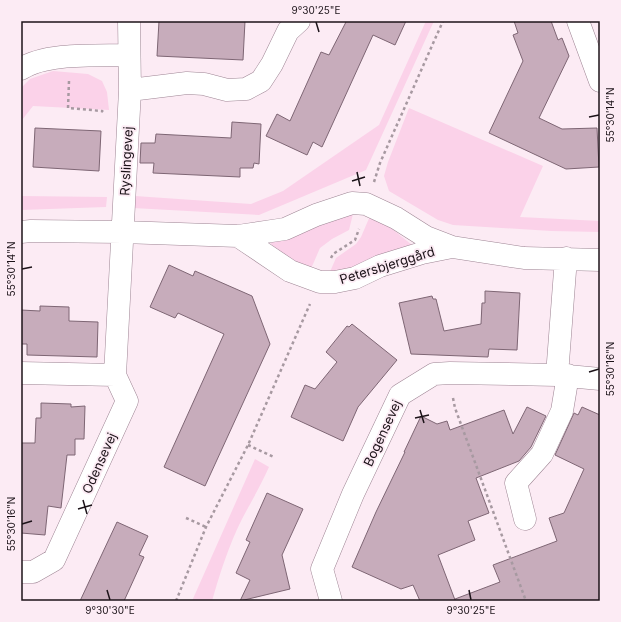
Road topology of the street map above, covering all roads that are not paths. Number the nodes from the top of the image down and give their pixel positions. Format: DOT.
graph roads {
  1 [pos="129,21"];
  2 [pos="299,21"];
  3 [pos="578,21"];
  4 [pos="129,55"];
  5 [pos="21,69"];
  6 [pos="600,81"];
  7 [pos="130,90"];
  8 [pos="21,232"];
  9 [pos="122,232"];
  10 [pos="238,236"];
  11 [pos="452,247"];
  12 [pos="566,258"];
  13 [pos="600,260"];
  14 [pos="21,374"];
  15 [pos="563,375"];
  16 [pos="115,376"];
  17 [pos="600,379"];
  18 [pos="525,519"];
  19 [pos="21,572"];
  20 [pos="331,601"];
  1 -- 4 [label="street, Ryslingevej"];
  2 -- 7 [label="street"];
  3 -- 6 [label="street"];
  4 -- 5 [label="street"];
  4 -- 7 [label="street, Ryslingevej"];
  7 -- 9 [label="street, Ryslingevej"];
  8 -- 9 [label="street, Petersbjerggård"];
  9 -- 10 [label="street, Petersbjerggård"];
  9 -- 16 [label="street, Odensevej"];
  10 -- 11 [label="street, Petersbjerggård"];
  10 -- 11 [label="street, Petersbjerggård"];
  11 -- 12 [label="street, Petersbjerggård"];
  12 -- 13 [label="street, Petersbjerggård"];
  12 -- 15 [label="street"];
  14 -- 16 [label="street"];
  15 -- 17 [label="street, Bogensevej"];
  15 -- 18 [label="street"];
  15 -- 20 [label="street, Bogensevej"];
  16 -- 19 [label="street, Odensevej"];
}
